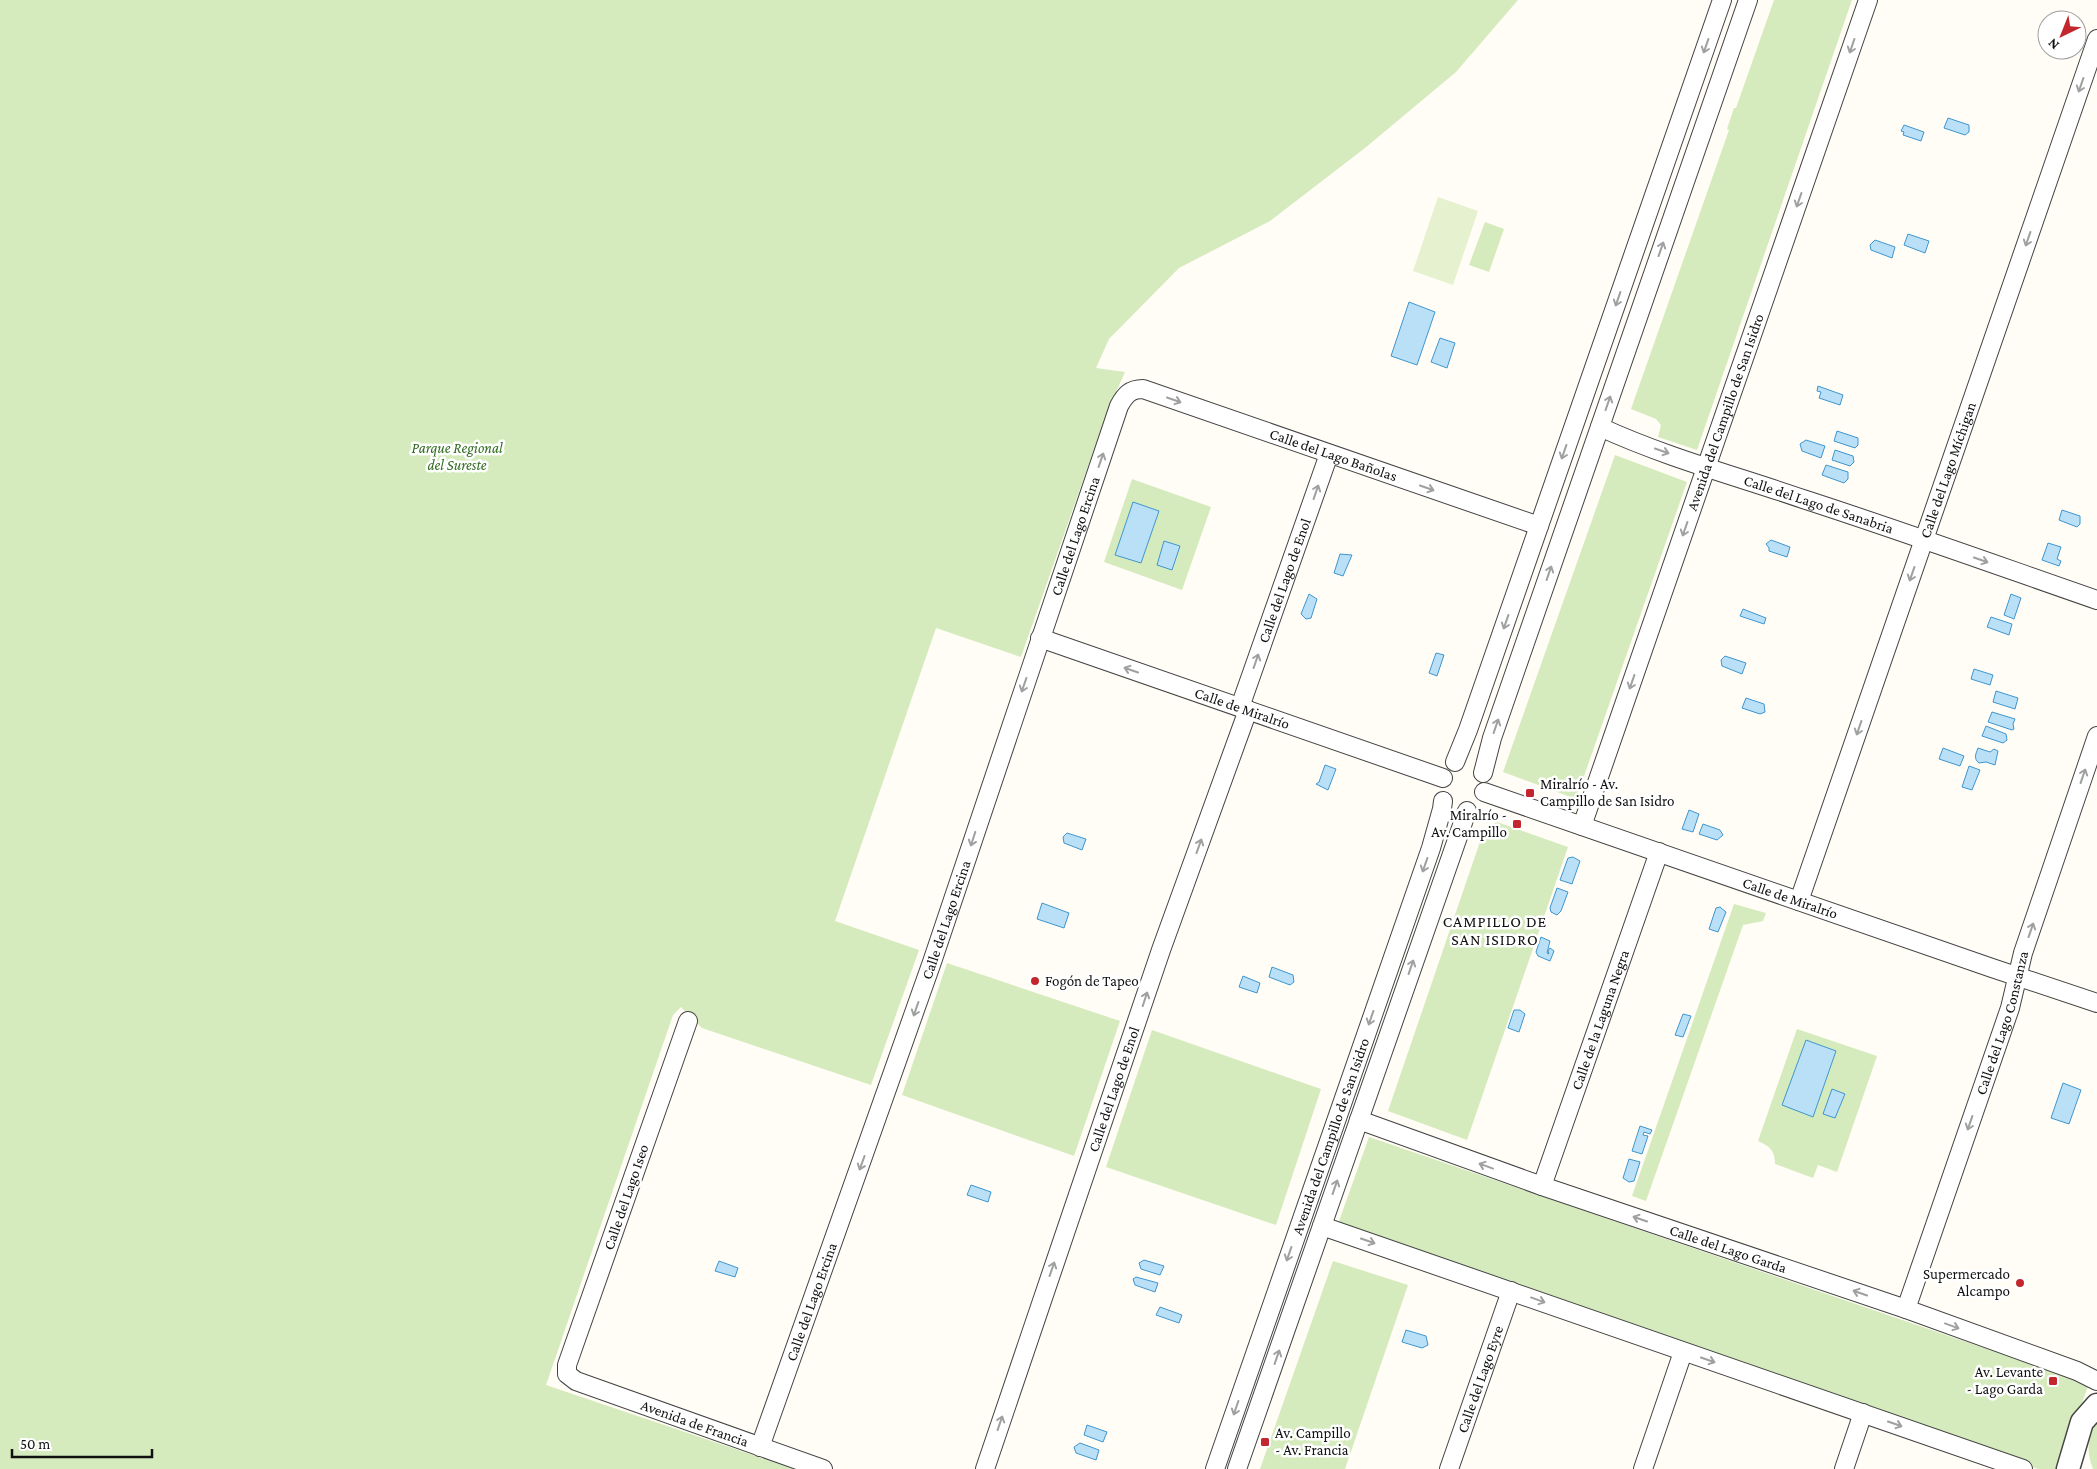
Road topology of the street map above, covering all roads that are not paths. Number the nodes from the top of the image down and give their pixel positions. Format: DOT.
graph roads {
  1 [pos="1722,0"];
  2 [pos="1748,0"];
  3 [pos="1868,0"];
  4 [pos="2097,39"];
  5 [pos="1128,392"];
  6 [pos="1600,427"];
  7 [pos="1329,454"];
  8 [pos="1707,466"];
  9 [pos="1539,526"];
  10 [pos="1924,539"];
  11 [pos="2097,600"];
  12 [pos="1040,638"];
  13 [pos="1244,709"];
  14 [pos="2097,736"];
  15 [pos="1455,762"];
  16 [pos="1484,773"];
  17 [pos="1443,778"];
  18 [pos="1484,792"];
  19 [pos="1443,801"];
  20 [pos="1467,811"];
  21 [pos="1582,826"];
  22 [pos="1659,852"];
  23 [pos="1799,901"];
  24 [pos="2017,976"];
  25 [pos="2097,1003"];
  26 [pos="688,1021"];
  27 [pos="1359,1120"];
  28 [pos="1542,1186"];
  29 [pos="1322,1226"];
  30 [pos="1511,1291"];
  31 [pos="1906,1309"];
  32 [pos="1684,1352"];
  33 [pos="567,1374"];
  34 [pos="2097,1381"];
  35 [pos="2097,1388"];
  36 [pos="2093,1409"];
  37 [pos="1864,1413"];
  38 [pos="760,1447"];
  39 [pos="2074,1463"];
  40 [pos="823,1469"];
  41 [pos="985,1469"];
  42 [pos="1215,1469"];
  43 [pos="1238,1469"];
  44 [pos="1449,1469"];
  45 [pos="1643,1469"];
  46 [pos="1844,1469"];
  47 [pos="2023,1469"];
  1 -- 9 [label="street, one-way"];
  6 -- 2 [label="street, one-way"];
  3 -- 8 [label="street, Avenida del Campillo de San Isidro, one-way"];
  4 -- 10 [label="street, Calle del Lago Míchigan, one-way"];
  5 -- 7 [label="street, Calle del Lago Bañolas, one-way"];
  12 -- 5 [label="street, Calle del Lago Ercina, one-way"];
  6 -- 8 [label="street, Calle del Lago de Sanabria, one-way"];
  16 -- 6 [label="street, one-way"];
  7 -- 9 [label="street, Calle del Lago Bañolas, one-way"];
  13 -- 7 [label="street, Calle del Lago de Enol, one-way"];
  8 -- 10 [label="street, Calle del Lago de Sanabria"];
  8 -- 21 [label="street, Avenida del Campillo de San Isidro, one-way"];
  9 -- 15 [label="street, one-way"];
  10 -- 11 [label="street, Calle del Lago de Sanabria, one-way"];
  10 -- 23 [label="street, Calle del Lago Míchigan, one-way"];
  13 -- 12 [label="street, Calle de Miralrío, one-way"];
  12 -- 38 [label="street, Calle del Lago Ercina, one-way"];
  13 -- 17 [label="street, Calle de Miralrío"];
  41 -- 13 [label="street, Calle del Lago de Enol, one-way"];
  24 -- 14 [label="street, Calle del Lago Constanza, one-way"];
  15 -- 16 [label="street"];
  15 -- 17 [label="street"];
  16 -- 18 [label="street"];
  17 -- 19 [label="street"];
  18 -- 20 [label="street"];
  18 -- 21 [label="street, Calle de Miralrío"];
  19 -- 20 [label="street"];
  19 -- 42 [label="street, Avenida del Campillo de San Isidro, one-way"];
  27 -- 20 [label="street, Avenida del Campillo de San Isidro, one-way"];
  21 -- 22 [label="street, Calle de Miralrío"];
  22 -- 23 [label="street, Calle de Miralrío"];
  22 -- 28 [label="street, Calle de la Laguna Negra"];
  23 -- 24 [label="street, Calle de Miralrío"];
  24 -- 25 [label="street, Calle de Miralrío"];
  24 -- 31 [label="street, Calle del Lago Constanza, one-way"];
  26 -- 33 [label="street, Calle del Lago Iseo"];
  28 -- 27 [label="street, Calle del Lago Garda, one-way"];
  29 -- 27 [label="street, Avenida del Campillo de San Isidro, one-way"];
  31 -- 28 [label="street, Calle del Lago Garda, one-way"];
  29 -- 30 [label="street, one-way"];
  43 -- 29 [label="street, Avenida del Campillo de San Isidro, one-way"];
  30 -- 32 [label="street, one-way"];
  30 -- 44 [label="street, Calle del Lago Eyre"];
  31 -- 34 [label="street, Calle del Lago Garda, one-way"];
  32 -- 37 [label="street, one-way"];
  32 -- 45 [label="street"];
  33 -- 38 [label="street, Avenida de Francia"];
  35 -- 36 [label="street"];
  36 -- 39 [label="street"];
  37 -- 46 [label="street"];
  37 -- 47 [label="street, one-way"];
  38 -- 40 [label="street, Avenida de Francia"];
}
